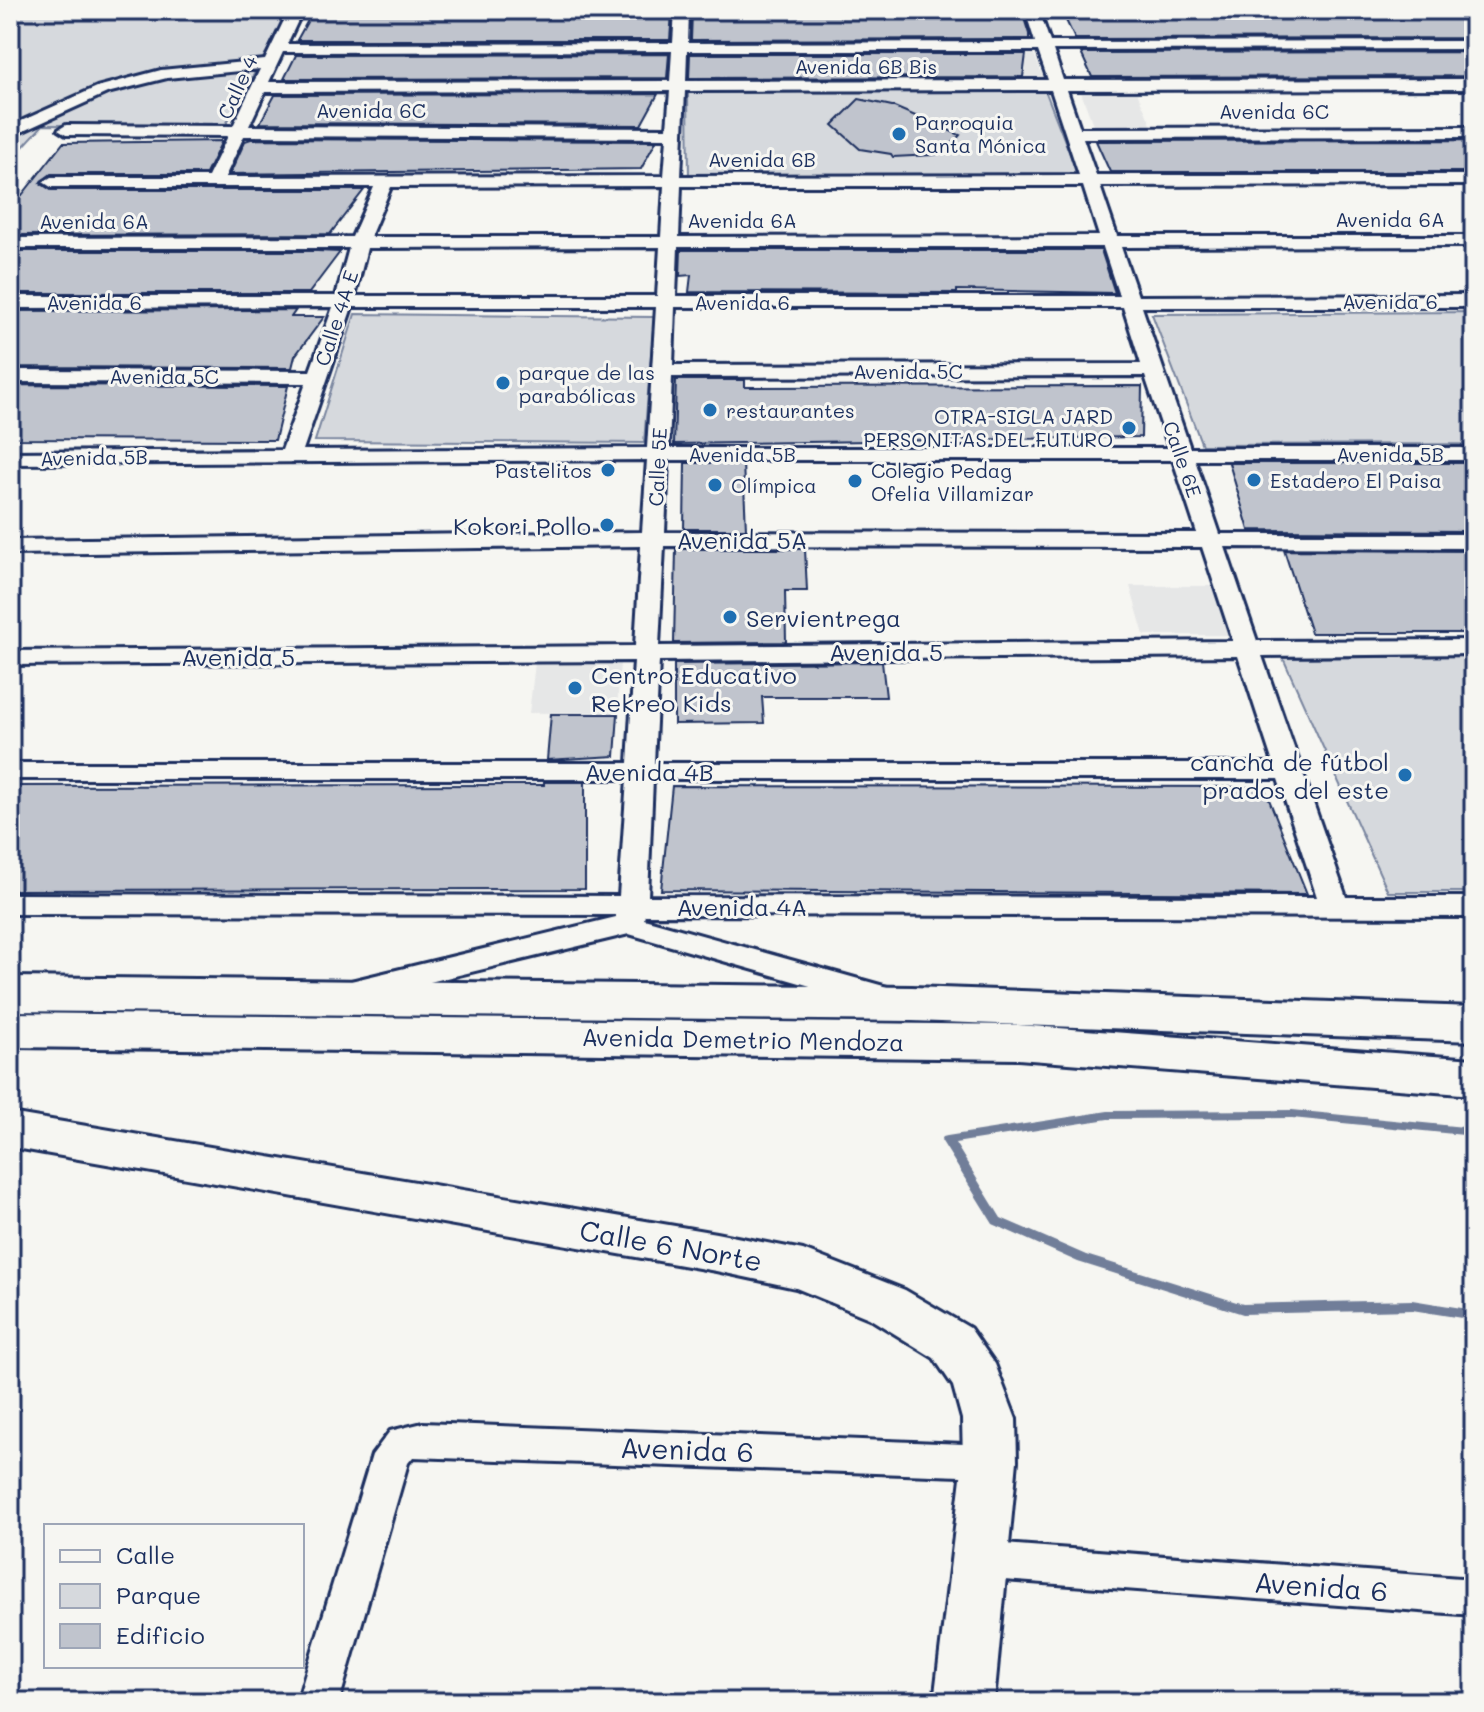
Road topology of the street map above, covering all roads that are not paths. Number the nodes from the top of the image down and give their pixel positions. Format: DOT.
graph roads {
  1 [pos="296,10"];
  2 [pos="682,10"];
  3 [pos="1032,10"];
  4 [pos="1474,45"];
  5 [pos="1044,46"];
  6 [pos="680,47"];
  7 [pos="278,48"];
  8 [pos="270,64"];
  9 [pos="1474,84"];
  10 [pos="1057,85"];
  11 [pos="678,86"];
  12 [pos="259,87"];
  13 [pos="66,130"];
  14 [pos="238,131"];
  15 [pos="10,132"];
  16 [pos="1474,132"];
  17 [pos="675,133"];
  18 [pos="1073,133"];
  19 [pos="1474,180"];
  20 [pos="672,181"];
  21 [pos="1089,181"];
  22 [pos="51,182"];
  23 [pos="214,182"];
  24 [pos="384,182"];
  25 [pos="1474,241"];
  26 [pos="669,242"];
  27 [pos="1110,242"];
  28 [pos="10,243"];
  29 [pos="359,243"];
  30 [pos="1130,301"];
  31 [pos="1474,301"];
  32 [pos="10,302"];
  33 [pos="344,302"];
  34 [pos="666,302"];
  35 [pos="1153,370"];
  36 [pos="662,371"];
  37 [pos="10,376"];
  38 [pos="317,377"];
  39 [pos="657,454"];
  40 [pos="1182,454"];
  41 [pos="1474,454"];
  42 [pos="291,455"];
  43 [pos="16,458"];
  44 [pos="10,479"];
  45 [pos="653,539"];
  46 [pos="1474,541"];
  47 [pos="1211,542"];
  48 [pos="10,547"];
  49 [pos="1474,647"];
  50 [pos="1248,649"];
  51 [pos="647,653"];
  52 [pos="10,658"];
  53 [pos="10,771"];
  54 [pos="640,771"];
  55 [pos="1289,771"];
  56 [pos="10,904"];
  57 [pos="1474,907"];
  58 [pos="1335,908"];
  59 [pos="631,914"];
  60 [pos="10,994"];
  61 [pos="319,999"];
  62 [pos="912,1004"];
  63 [pos="1474,1024"];
  64 [pos="10,1030"];
  65 [pos="1474,1077"];
  66 [pos="10,1130"];
  67 [pos="990,1461"];
  68 [pos="977,1560"];
  69 [pos="1474,1597"];
  70 [pos="318,1702"];
  71 [pos="964,1702"];
  1 -- 7 [label="street, Calle 4"];
  2 -- 6 [label="street, Calle 5E"];
  3 -- 5 [label="street, Calle 6E"];
  4 -- 5 [label="street"];
  5 -- 6 [label="street"];
  5 -- 10 [label="street, Calle 6E"];
  6 -- 7 [label="street"];
  6 -- 11 [label="street, Calle 5E"];
  7 -- 8 [label="street, Calle 4"];
  8 -- 12 [label="street, Calle 4"];
  8 -- 15 [label="street"];
  9 -- 10 [label="street, Avenida 6B Bis"];
  10 -- 11 [label="street, Avenida 6B Bis"];
  10 -- 18 [label="street, Calle 6E"];
  11 -- 12 [label="street, Avenida 6B Bis"];
  11 -- 17 [label="street, Calle 5E"];
  12 -- 14 [label="street, Calle 4"];
  13 -- 14 [label="street, Avenida 6C"];
  14 -- 17 [label="street, Avenida 6C"];
  14 -- 23 [label="street, Calle 4"];
  16 -- 18 [label="street, Avenida 6C"];
  17 -- 20 [label="street, Calle 5E"];
  18 -- 21 [label="street, Calle 6E"];
  19 -- 21 [label="street, Avenida 6B"];
  20 -- 21 [label="street, Avenida 6B"];
  20 -- 24 [label="street, Avenida 6B"];
  20 -- 26 [label="street, Calle 5E"];
  21 -- 27 [label="street, Calle 6E"];
  22 -- 23 [label="street, Avenida 6B"];
  23 -- 24 [label="street, Avenida 6B"];
  24 -- 29 [label="street, Calle 4A E"];
  25 -- 27 [label="street, Avenida 6A"];
  26 -- 27 [label="street, Avenida 6A"];
  26 -- 29 [label="street, Avenida 6A"];
  26 -- 34 [label="street, Calle 5E"];
  27 -- 30 [label="street, Calle 6E"];
  28 -- 29 [label="street, Avenida 6A"];
  29 -- 33 [label="street, Calle 4A E"];
  30 -- 31 [label="street, Avenida 6"];
  30 -- 34 [label="street, Avenida 6"];
  30 -- 35 [label="street, Calle 6E"];
  32 -- 33 [label="street, Avenida 6"];
  33 -- 34 [label="street, Avenida 6"];
  33 -- 38 [label="street, Calle 4A E"];
  34 -- 36 [label="street, Calle 5E"];
  35 -- 36 [label="street, Avenida 5C"];
  35 -- 40 [label="street, Calle 6E"];
  36 -- 39 [label="street, Calle 5E"];
  37 -- 38 [label="street, Avenida 5C"];
  38 -- 42 [label="street, Calle 4A E"];
  39 -- 40 [label="street, Avenida 5B"];
  39 -- 42 [label="street, Avenida 5B"];
  39 -- 45 [label="street, Calle 5E"];
  40 -- 41 [label="street, Avenida 5B"];
  40 -- 47 [label="street, Calle 6E"];
  42 -- 43 [label="street, Avenida 5B"];
  43 -- 44 [label="street"];
  45 -- 47 [label="street, Avenida 5A"];
  45 -- 48 [label="street, Avenida 5A"];
  45 -- 51 [label="street, Calle 5E"];
  46 -- 47 [label="street, Avenida 5A"];
  47 -- 50 [label="street, Calle 6E"];
  49 -- 50 [label="street, Avenida 5"];
  50 -- 51 [label="street, Avenida 5"];
  50 -- 55 [label="street, Calle 6E"];
  51 -- 52 [label="street, Avenida 5"];
  51 -- 54 [label="street, Calle 5E"];
  53 -- 54 [label="street, Avenida 4B"];
  54 -- 55 [label="street, Avenida 4B"];
  54 -- 59 [label="street, Calle 5E"];
  55 -- 58 [label="street, Calle 6E"];
  56 -- 59 [label="street, Avenida 4A"];
  57 -- 58 [label="street, Avenida 4A"];
  58 -- 59 [label="street, Avenida 4A"];
  59 -- 61 [label="street"];
  59 -- 62 [label="street"];
  60 -- 61 [label="main road, Avenida Demetrio Mendoza"];
  61 -- 62 [label="main road, Avenida Demetrio Mendoza"];
  62 -- 63 [label="main road, Avenida Demetrio Mendoza"];
  64 -- 65 [label="main road, Avenida Demetrio Mendoza"];
  66 -- 67 [label="street, Calle 6 Norte"];
  67 -- 68 [label="street, Calle 6 Norte"];
  67 -- 70 [label="street, Avenida 6"];
  68 -- 69 [label="street, Avenida 6"];
  68 -- 71 [label="street, Calle 6 Norte"];
}
